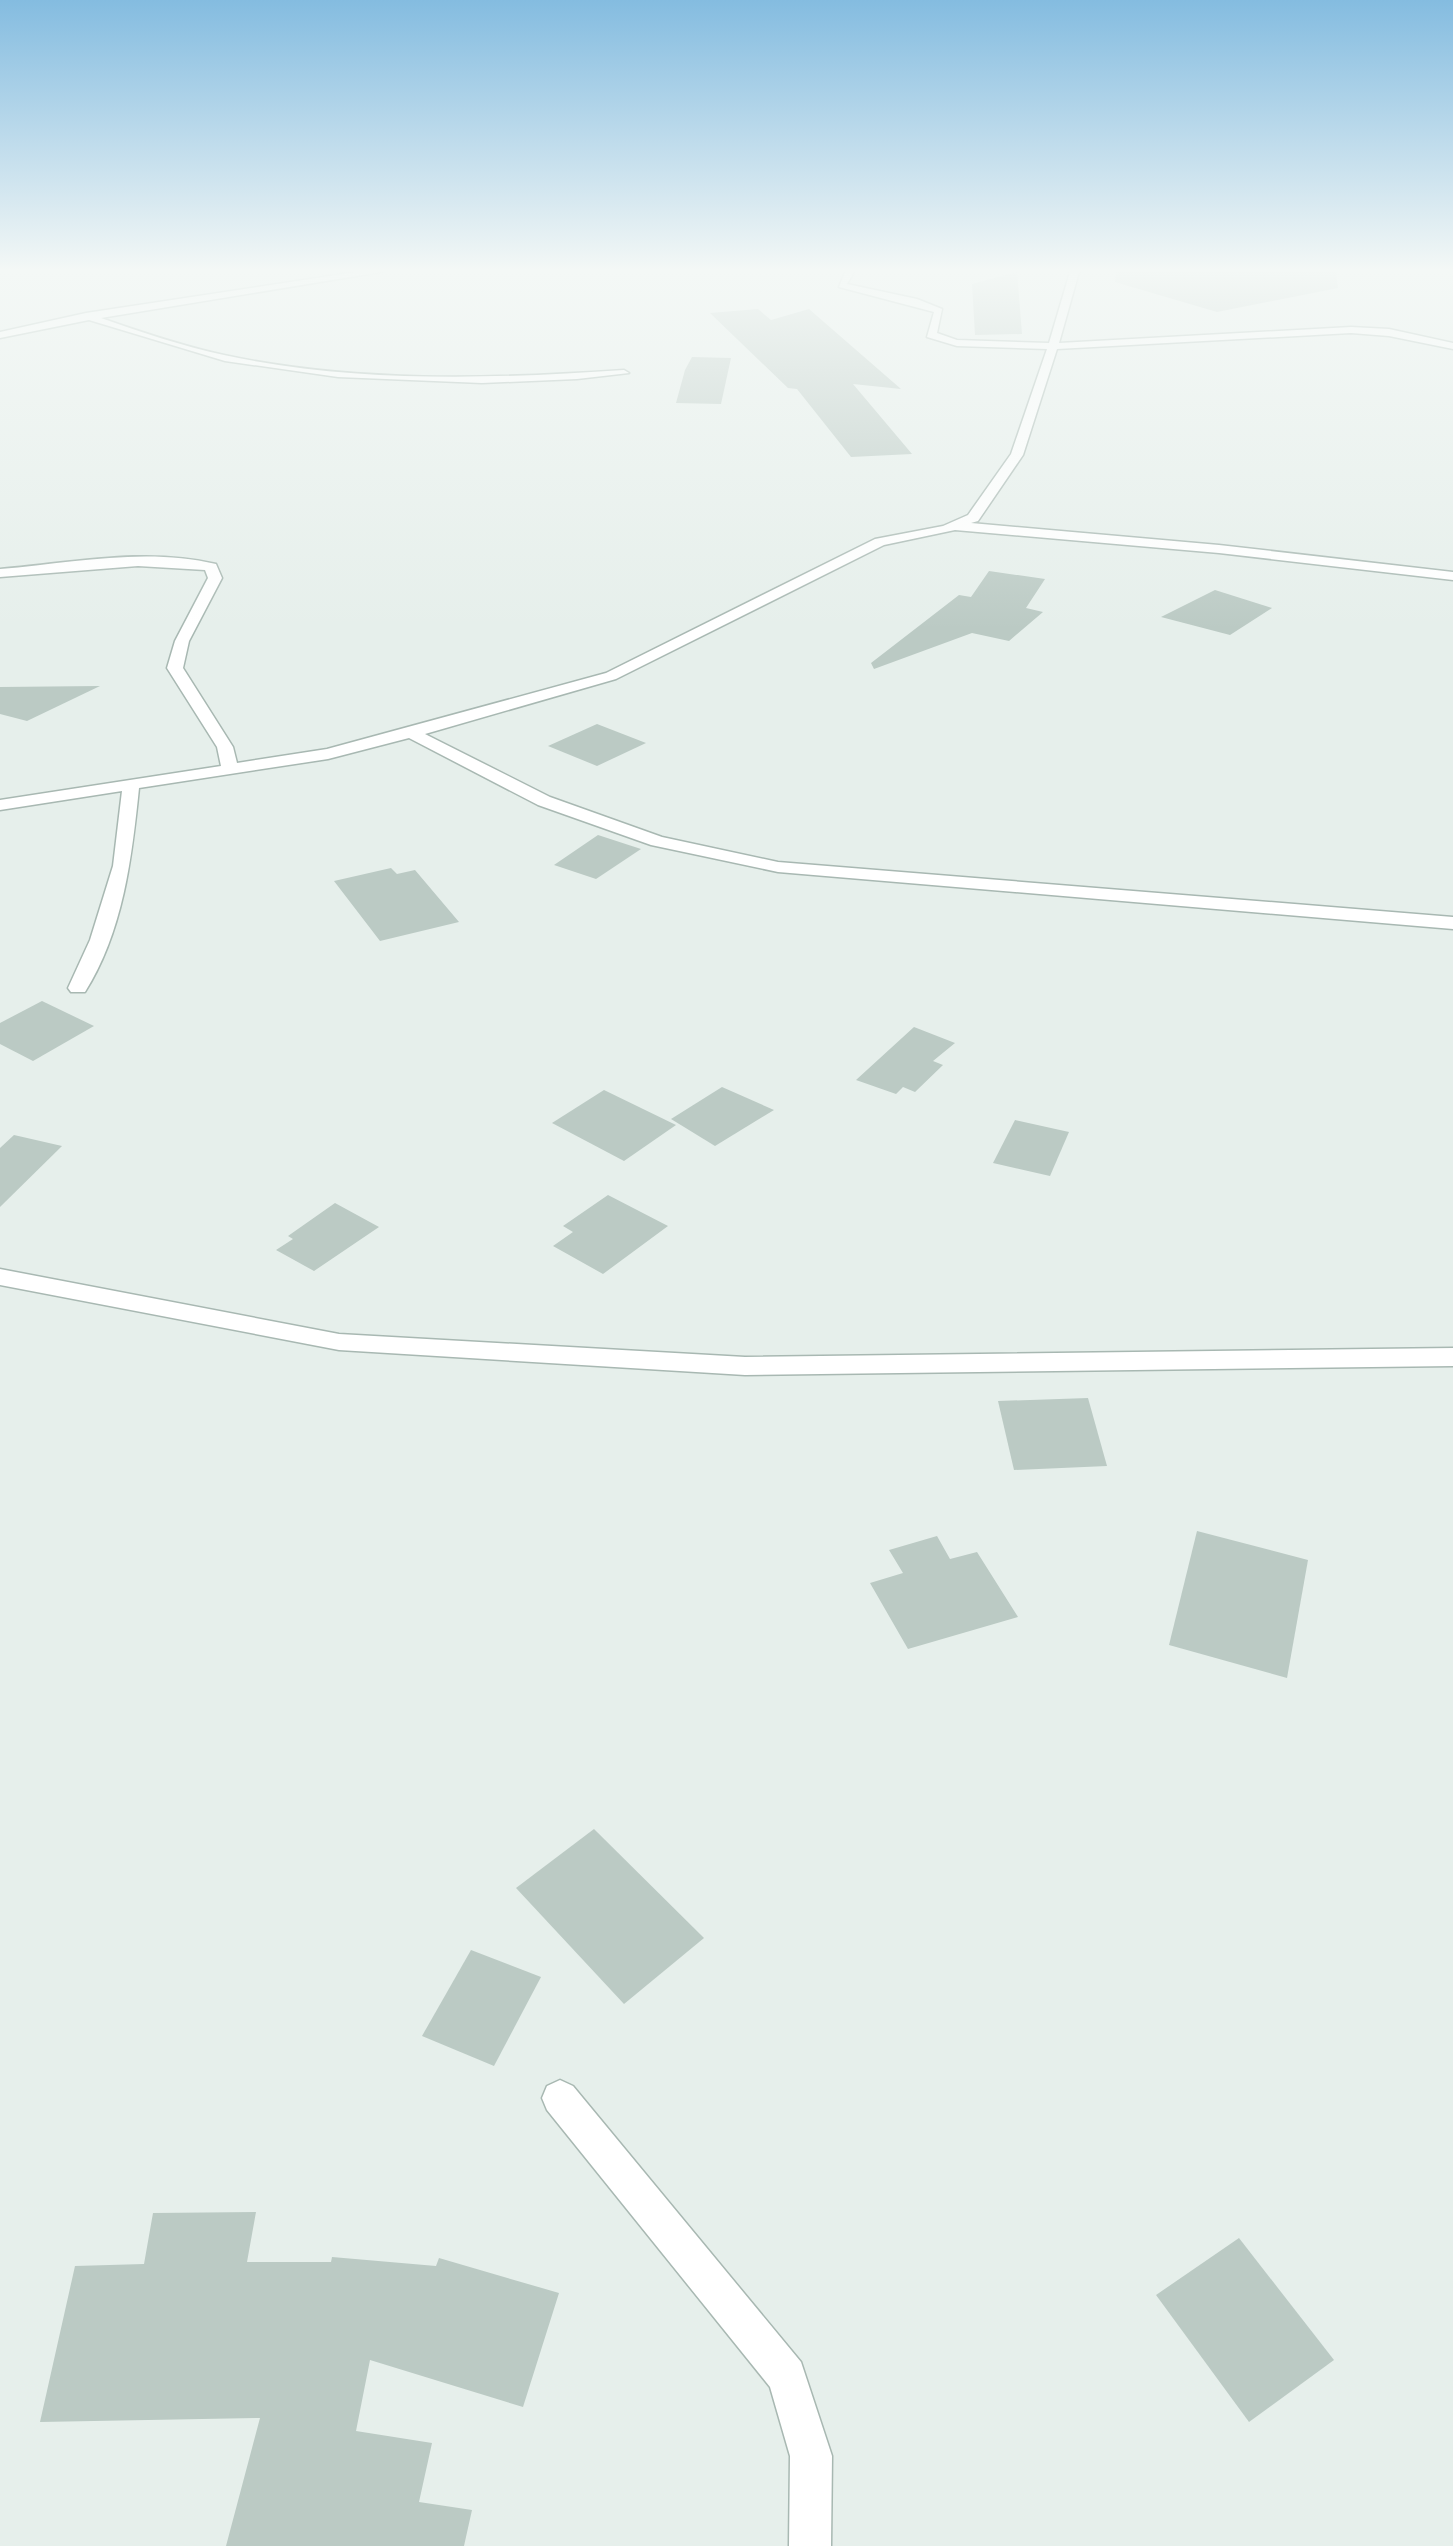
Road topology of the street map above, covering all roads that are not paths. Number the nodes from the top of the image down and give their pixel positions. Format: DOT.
graph roads {
  1 [pos="1039,391"];
  2 [pos="956,526"];
  3 [pos="0,573"];
  4 [pos="1453,576"];
  5 [pos="410,732"];
  6 [pos="229,766"];
  7 [pos="131,783"];
  8 [pos="0,805"];
  9 [pos="1453,923"];
  10 [pos="78,988"];
  11 [pos="0,1277"];
  12 [pos="1453,1357"];
  13 [pos="560,2098"];
  14 [pos="810,2546"];
  1 -- 2 [label="street"];
  2 -- 4 [label="street"];
  2 -- 5 [label="street"];
  3 -- 6 [label="street"];
  5 -- 6 [label="street"];
  5 -- 9 [label="street"];
  6 -- 7 [label="street"];
  7 -- 8 [label="street"];
  7 -- 10 [label="street"];
  11 -- 12 [label="street"];
  13 -- 14 [label="street"];
}
